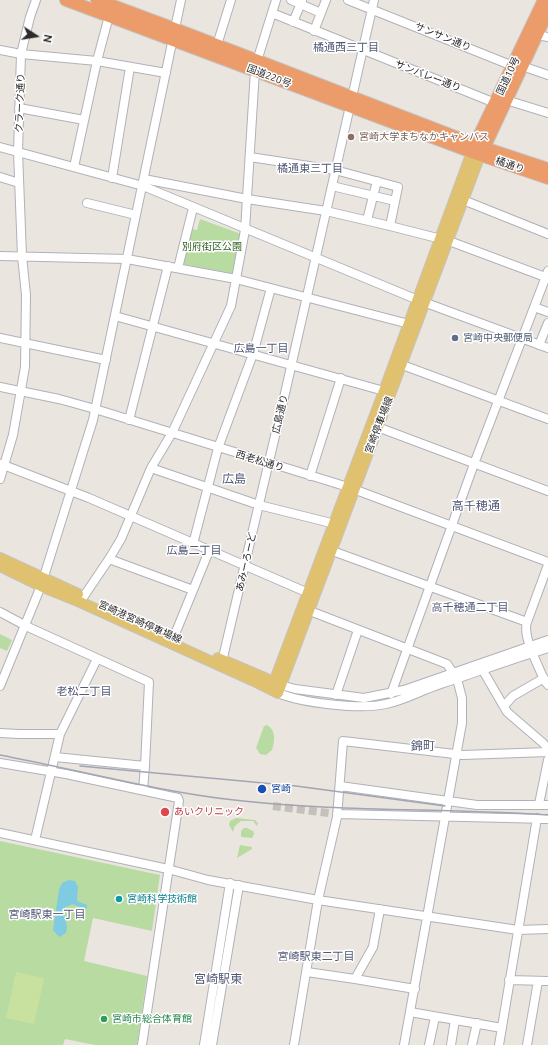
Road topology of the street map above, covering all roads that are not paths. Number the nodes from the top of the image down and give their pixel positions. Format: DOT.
graph roads {
  1 [pos="36,0"];
  2 [pos="66,0"];
  3 [pos="97,0"];
  4 [pos="182,0"];
  5 [pos="232,0"];
  6 [pos="276,0"];
  7 [pos="291,0"];
  8 [pos="326,0"];
  9 [pos="348,0"];
  10 [pos="374,0"];
  11 [pos="544,0"];
  12 [pos="301,2"];
  13 [pos="113,7"];
  14 [pos="372,9"];
  15 [pos="548,11"];
  16 [pos="321,12"];
  17 [pos="272,13"];
  18 [pos="293,22"];
  19 [pos="175,29"];
  20 [pos="314,31"];
  21 [pos="543,36"];
  22 [pos="172,41"];
  23 [pos="217,45"];
  24 [pos="0,50"];
  25 [pos="362,50"];
  26 [pos="21,54"];
  27 [pos="97,61"];
  28 [pos="256,66"];
  29 [pos="518,66"];
  30 [pos="130,67"];
  31 [pos="166,73"];
  32 [pos="548,75"];
  33 [pos="351,102"];
  34 [pos="501,102"];
  35 [pos="19,108"];
  36 [pos="548,113"];
  37 [pos="84,120"];
  38 [pos="0,147"];
  39 [pos="478,150"];
  40 [pos="18,152"];
  41 [pos="250,157"];
  42 [pos="74,167"];
  43 [pos="548,169"];
  44 [pos="335,170"];
  45 [pos="0,177"];
  46 [pos="112,178"];
  47 [pos="548,178"];
  48 [pos="377,181"];
  49 [pos="19,183"];
  50 [pos="144,183"];
  51 [pos="332,186"];
  52 [pos="373,196"];
  53 [pos="247,199"];
  54 [pos="463,200"];
  55 [pos="395,201"];
  56 [pos="87,203"];
  57 [pos="193,208"];
  58 [pos="326,212"];
  59 [pos="136,215"];
  60 [pos="367,220"];
  61 [pos="390,226"];
  62 [pos="245,230"];
  63 [pos="548,234"];
  64 [pos="444,239"];
  65 [pos="0,256"];
  66 [pos="22,256"];
  67 [pos="316,258"];
  68 [pos="127,259"];
  69 [pos="168,266"];
  70 [pos="178,268"];
  71 [pos="547,275"];
  72 [pos="236,279"];
  73 [pos="271,288"];
  74 [pos="307,298"];
  75 [pos="421,301"];
  76 [pos="534,307"];
  77 [pos="548,312"];
  78 [pos="115,316"];
  79 [pos="548,323"];
  80 [pos="409,324"];
  81 [pos="153,326"];
  82 [pos="0,338"];
  83 [pos="522,339"];
  84 [pos="26,342"];
  85 [pos="214,343"];
  86 [pos="539,345"];
  87 [pos="548,348"];
  88 [pos="253,354"];
  89 [pos="106,360"];
  90 [pos="292,364"];
  91 [pos="398,364"];
  92 [pos="341,378"];
  93 [pos="0,387"];
  94 [pos="21,391"];
  95 [pos="384,391"];
  96 [pos="499,400"];
  97 [pos="95,409"];
  98 [pos="548,419"];
  99 [pos="129,420"];
  100 [pos="375,426"];
  101 [pos="172,433"];
  102 [pos="218,448"];
  103 [pos="269,463"];
  104 [pos="2,464"];
  105 [pos="474,464"];
  106 [pos="151,468"];
  107 [pos="310,476"];
  108 [pos="0,479"];
  109 [pos="208,488"];
  110 [pos="352,488"];
  111 [pos="70,491"];
  112 [pos="548,491"];
  113 [pos="259,505"];
  114 [pos="131,516"];
  115 [pos="337,526"];
  116 [pos="452,526"];
  117 [pos="193,544"];
  118 [pos="329,549"];
  119 [pos="209,551"];
  120 [pos="0,558"];
  121 [pos="109,559"];
  122 [pos="548,562"];
  123 [pos="548,565"];
  124 [pos="0,566"];
  125 [pos="245,566"];
  126 [pos="42,582"];
  127 [pos="430,587"];
  128 [pos="193,590"];
  129 [pos="312,595"];
  130 [pos="82,599"];
  131 [pos="306,611"];
  132 [pos="0,612"];
  133 [pos="527,622"];
  134 [pos="25,626"];
  135 [pos="358,630"];
  136 [pos="548,640"];
  137 [pos="173,641"];
  138 [pos="548,648"];
  139 [pos="406,649"];
  140 [pos="532,649"];
  141 [pos="97,659"];
  142 [pos="222,664"];
  143 [pos="482,670"];
  144 [pos="454,676"];
  145 [pos="546,680"];
  146 [pos="0,686"];
  147 [pos="276,688"];
  148 [pos="391,694"];
  149 [pos="336,695"];
  150 [pos="504,706"];
  151 [pos="0,733"];
  152 [pos="60,734"];
  153 [pos="548,751"];
  154 [pos="456,755"];
  155 [pos="55,757"];
  156 [pos="548,760"];
  157 [pos="0,763"];
  158 [pos="146,766"];
  159 [pos="52,771"];
  160 [pos="340,786"];
  161 [pos="143,790"];
  162 [pos="448,801"];
  163 [pos="544,804"];
  164 [pos="337,814"];
  165 [pos="444,816"];
  166 [pos="537,818"];
  167 [pos="548,819"];
  168 [pos="0,833"];
  169 [pos="35,840"];
  170 [pos="168,870"];
  171 [pos="230,883"];
  172 [pos="239,885"];
  173 [pos="318,900"];
  174 [pos="380,910"];
  175 [pos="427,917"];
  176 [pos="548,929"];
  177 [pos="518,930"];
  178 [pos="307,972"];
  179 [pos="355,978"];
  180 [pos="509,980"];
  181 [pos="538,981"];
  182 [pos="548,981"];
  183 [pos="415,989"];
  184 [pos="410,1012"];
  185 [pos="435,1017"];
  186 [pos="455,1020"];
  187 [pos="476,1023"];
  188 [pos="502,1028"];
  189 [pos="142,1045"];
  190 [pos="204,1045"];
  191 [pos="212,1045"];
  192 [pos="294,1045"];
  193 [pos="404,1045"];
  194 [pos="429,1045"];
  195 [pos="451,1045"];
  196 [pos="472,1045"];
  197 [pos="499,1045"];
  198 [pos="527,1045"];
  1 -- 26 [label="street, クラーク通り"];
  2 -- 13 [label="highway, 国道220号"];
  3 -- 13 [label="highway, 国道220号"];
  4 -- 19 [label="street"];
  5 -- 23 [label="street"];
  6 -- 17 [label="street"];
  7 -- 12 [label="street"];
  8 -- 16 [label="street"];
  9 -- 14 [label="street, サンサン通り"];
  10 -- 14 [label="street, 広島通り"];
  11 -- 29 [label="highway, 国道10号"];
  12 -- 16 [label="street"];
  12 -- 18 [label="street"];
  13 -- 19 [label="highway, 国道220号"];
  13 -- 22 [label="highway, 国道220号"];
  13 -- 27 [label="street"];
  14 -- 25 [label="street, 広島通り"];
  14 -- 29 [label="street, サンサン通り"];
  15 -- 21 [label="highway, 国道10号"];
  16 -- 20 [label="street"];
  17 -- 18 [label="street, サンバレー通り"];
  17 -- 28 [label="street"];
  18 -- 20 [label="street, サンバレー通り"];
  19 -- 22 [label="street"];
  19 -- 23 [label="highway, 国道220号"];
  20 -- 25 [label="street, サンバレー通り"];
  21 -- 29 [label="highway, 国道10号"];
  22 -- 28 [label="highway, 国道220号"];
  22 -- 31 [label="street"];
  23 -- 28 [label="highway, 国道220号"];
  24 -- 26 [label="street"];
  25 -- 33 [label="street, 広島通り"];
  25 -- 34 [label="street, サンバレー通り"];
  26 -- 27 [label="street"];
  26 -- 35 [label="street, クラーク通り"];
  27 -- 30 [label="street"];
  27 -- 37 [label="street"];
  28 -- 33 [label="highway, 国道220号"];
  28 -- 41 [label="street"];
  29 -- 32 [label="street, サンサン通り"];
  29 -- 34 [label="highway, 国道10号"];
  30 -- 31 [label="street"];
  30 -- 46 [label="street"];
  31 -- 50 [label="street"];
  33 -- 39 [label="highway, 国道220号"];
  33 -- 44 [label="street, 広島通り"];
  34 -- 36 [label="street, サンバレー通り"];
  34 -- 39 [label="highway, 国道10号"];
  35 -- 37 [label="street"];
  35 -- 40 [label="street, クラーク通り"];
  37 -- 42 [label="street"];
  38 -- 40 [label="street"];
  39 -- 43 [label="highway, 橘通り"];
  39 -- 47 [label="highway, 橘通り"];
  39 -- 54 [label="main road, 宮崎停車場線"];
  39 -- 64 [label="main road, 宮崎停車場線"];
  40 -- 42 [label="street"];
  40 -- 49 [label="street, クラーク通り"];
  41 -- 44 [label="street"];
  41 -- 53 [label="street"];
  42 -- 46 [label="street"];
  44 -- 48 [label="street"];
  44 -- 51 [label="street, 広島通り"];
  45 -- 49 [label="street"];
  46 -- 50 [label="street"];
  48 -- 52 [label="street"];
  48 -- 55 [label="street"];
  49 -- 66 [label="street, クラーク通り"];
  50 -- 53 [label="street"];
  50 -- 57 [label="street"];
  50 -- 59 [label="street"];
  51 -- 52 [label="street"];
  51 -- 58 [label="street, 広島通り"];
  52 -- 55 [label="street"];
  52 -- 60 [label="street"];
  53 -- 58 [label="street"];
  53 -- 62 [label="street"];
  54 -- 63 [label="street"];
  54 -- 64 [label="main road, 宮崎停車場線"];
  55 -- 61 [label="street"];
  56 -- 59 [label="street"];
  57 -- 62 [label="street"];
  57 -- 70 [label="street"];
  58 -- 60 [label="street"];
  58 -- 67 [label="street, 広島通り"];
  59 -- 68 [label="street"];
  60 -- 61 [label="street"];
  61 -- 64 [label="street"];
  62 -- 67 [label="street"];
  62 -- 72 [label="street"];
  64 -- 71 [label="street"];
  64 -- 75 [label="main road, 宮崎停車場線"];
  65 -- 66 [label="street"];
  66 -- 68 [label="street"];
  66 -- 84 [label="street, クラーク通り"];
  67 -- 74 [label="street, 広島通り"];
  67 -- 75 [label="street"];
  68 -- 69 [label="street"];
  68 -- 78 [label="street"];
  69 -- 70 [label="street"];
  69 -- 81 [label="street"];
  70 -- 72 [label="street"];
  71 -- 76 [label="street"];
  72 -- 73 [label="street"];
  72 -- 85 [label="street"];
  73 -- 74 [label="street"];
  73 -- 88 [label="street"];
  74 -- 80 [label="street"];
  74 -- 90 [label="street, 広島通り"];
  75 -- 80 [label="main road, 宮崎停車場線"];
  75 -- 83 [label="street"];
  75 -- 91 [label="main road, 宮崎停車場線"];
  76 -- 77 [label="street"];
  76 -- 83 [label="street"];
  78 -- 81 [label="street"];
  78 -- 89 [label="street"];
  79 -- 86 [label="street"];
  80 -- 91 [label="main road, 宮崎停車場線"];
  81 -- 85 [label="street"];
  81 -- 99 [label="street"];
  82 -- 84 [label="street"];
  83 -- 86 [label="street"];
  83 -- 96 [label="street"];
  84 -- 89 [label="street"];
  84 -- 94 [label="street, クラーク通り"];
  85 -- 88 [label="street"];
  85 -- 101 [label="street"];
  86 -- 87 [label="street"];
  88 -- 90 [label="street"];
  88 -- 102 [label="street"];
  89 -- 97 [label="street"];
  90 -- 92 [label="street"];
  90 -- 103 [label="street, 広島通り"];
  91 -- 95 [label="main road, 宮崎停車場線"];
  91 -- 96 [label="street"];
  91 -- 100 [label="main road, 宮崎停車場線"];
  92 -- 95 [label="street"];
  92 -- 107 [label="street"];
  93 -- 94 [label="street, 西老松通り"];
  94 -- 97 [label="street, 西老松通り"];
  94 -- 104 [label="street, クラーク通り"];
  95 -- 100 [label="main road, 宮崎停車場線"];
  96 -- 98 [label="street"];
  96 -- 105 [label="street"];
  97 -- 99 [label="street, 西老松通り"];
  97 -- 111 [label="street"];
  99 -- 101 [label="street, 西老松通り"];
  100 -- 105 [label="street"];
  100 -- 110 [label="main road, 宮崎停車場線"];
  101 -- 102 [label="street, 西老松通り"];
  101 -- 106 [label="street"];
  102 -- 103 [label="street, 西老松通り"];
  102 -- 109 [label="street"];
  103 -- 107 [label="street, 西老松通り"];
  103 -- 113 [label="street, あみーろーど"];
  104 -- 108 [label="street, クラーク通り"];
  104 -- 111 [label="street"];
  105 -- 112 [label="street"];
  105 -- 116 [label="street"];
  106 -- 109 [label="street"];
  106 -- 114 [label="street"];
  107 -- 110 [label="street, 西老松通り"];
  109 -- 113 [label="street"];
  109 -- 117 [label="street"];
  110 -- 115 [label="main road, 宮崎停車場線"];
  110 -- 116 [label="street, 西老松通り"];
  111 -- 114 [label="street"];
  111 -- 126 [label="street"];
  113 -- 115 [label="street"];
  113 -- 125 [label="street, あみーろーど"];
  114 -- 117 [label="street"];
  114 -- 121 [label="street"];
  115 -- 118 [label="main road, 宮崎停車場線"];
  116 -- 122 [label="street, 西老松通り"];
  116 -- 127 [label="street"];
  117 -- 119 [label="street"];
  118 -- 127 [label="street"];
  118 -- 129 [label="main road, 宮崎停車場線"];
  119 -- 125 [label="street"];
  119 -- 128 [label="street"];
  120 -- 126 [label="main road, 宮崎港宮崎停車場線"];
  121 -- 128 [label="street"];
  121 -- 130 [label="street"];
  123 -- 133 [label="street"];
  124 -- 126 [label="main road, 宮崎港宮崎停車場線"];
  125 -- 129 [label="street"];
  125 -- 142 [label="street, あみーろーど"];
  126 -- 130 [label="main road, 宮崎港宮崎停車場線"];
  126 -- 134 [label="street"];
  127 -- 133 [label="street"];
  127 -- 139 [label="street"];
  128 -- 137 [label="street"];
  129 -- 131 [label="main road, 宮崎停車場線"];
  130 -- 137 [label="main road, 宮崎港宮崎停車場線"];
  131 -- 135 [label="street"];
  131 -- 147 [label="main road, 宮崎停車場線"];
  132 -- 134 [label="street"];
  133 -- 140 [label="street"];
  134 -- 141 [label="street"];
  134 -- 146 [label="street"];
  135 -- 139 [label="street"];
  135 -- 149 [label="street"];
  136 -- 140 [label="street"];
  137 -- 142 [label="main road, 宮崎港宮崎停車場線"];
  138 -- 140 [label="street"];
  139 -- 144 [label="street"];
  139 -- 148 [label="street"];
  140 -- 143 [label="street"];
  140 -- 144 [label="street"];
  140 -- 145 [label="street"];
  141 -- 152 [label="street"];
  141 -- 158 [label="street"];
  142 -- 147 [label="main road, 宮崎港宮崎停車場線"];
  143 -- 144 [label="street"];
  143 -- 150 [label="street"];
  144 -- 147 [label="street"];
  144 -- 148 [label="street"];
  144 -- 154 [label="street"];
  145 -- 150 [label="street"];
  147 -- 149 [label="street"];
  148 -- 149 [label="street"];
  150 -- 153 [label="street"];
  151 -- 152 [label="street"];
  152 -- 155 [label="street"];
  153 -- 154 [label="street"];
  154 -- 160 [label="street"];
  154 -- 162 [label="street"];
  155 -- 158 [label="street"];
  155 -- 159 [label="street"];
  156 -- 163 [label="street"];
  157 -- 159 [label="street"];
  158 -- 161 [label="street"];
  159 -- 161 [label="street"];
  159 -- 169 [label="street"];
  160 -- 162 [label="street"];
  160 -- 164 [label="street"];
  161 -- 170 [label="street"];
  162 -- 163 [label="street"];
  162 -- 165 [label="street"];
  164 -- 165 [label="street"];
  164 -- 173 [label="street"];
  165 -- 166 [label="street"];
  165 -- 175 [label="street"];
  166 -- 167 [label="street"];
  166 -- 177 [label="street"];
  168 -- 169 [label="street"];
  169 -- 170 [label="street"];
  170 -- 171 [label="street"];
  170 -- 189 [label="street"];
  171 -- 172 [label="street"];
  171 -- 190 [label="street"];
  172 -- 173 [label="street"];
  172 -- 191 [label="street"];
  173 -- 174 [label="street"];
  173 -- 178 [label="street"];
  174 -- 175 [label="street"];
  174 -- 179 [label="street"];
  175 -- 177 [label="street"];
  175 -- 183 [label="street"];
  176 -- 177 [label="street"];
  177 -- 180 [label="street"];
  178 -- 179 [label="street"];
  178 -- 192 [label="street"];
  179 -- 183 [label="street"];
  180 -- 181 [label="street"];
  180 -- 188 [label="street"];
  181 -- 182 [label="street"];
  181 -- 198 [label="street"];
  183 -- 184 [label="street"];
  184 -- 185 [label="street"];
  184 -- 193 [label="street"];
  185 -- 186 [label="street"];
  185 -- 194 [label="street"];
  186 -- 187 [label="street"];
  186 -- 195 [label="street"];
  187 -- 188 [label="street"];
  187 -- 196 [label="street"];
  188 -- 197 [label="street"];
}
